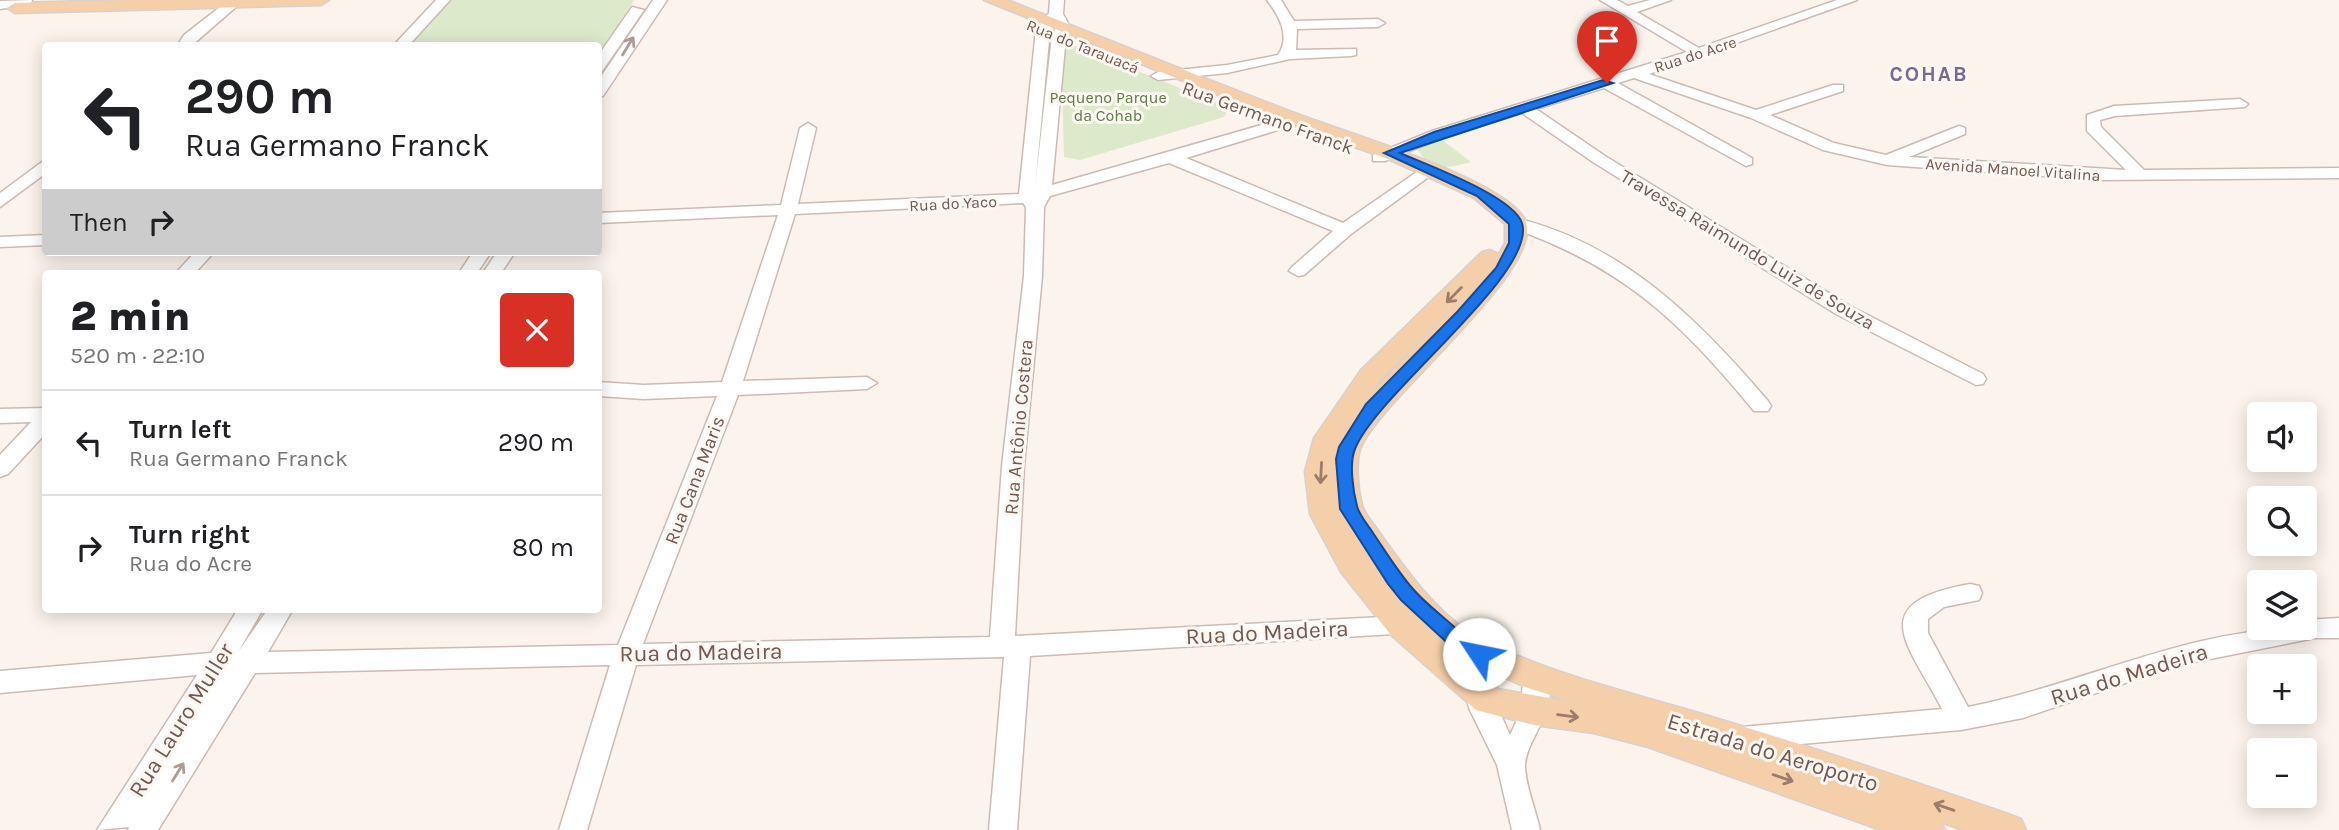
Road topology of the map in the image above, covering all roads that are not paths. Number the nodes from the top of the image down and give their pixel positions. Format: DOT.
graph roads {
  1 [pos="115,0"];
  2 [pos="321,0"];
  3 [pos="443,0"];
  4 [pos="645,0"];
  5 [pos="660,0"];
  6 [pos="970,0"];
  7 [pos="992,0"];
  8 [pos="1274,0"];
  9 [pos="1607,0"];
  10 [pos="1664,0"];
  11 [pos="1850,0"];
  12 [pos="236,1"];
  13 [pos="14,4"];
  14 [pos="1626,11"];
  15 [pos="0,18"];
  16 [pos="1054,21"];
  17 [pos="1378,23"];
  18 [pos="1290,25"];
  19 [pos="186,42"];
  20 [pos="404,42"];
  21 [pos="1351,52"];
  22 [pos="1698,52"];
  23 [pos="1286,55"];
  24 [pos="602,60"];
  25 [pos="1040,62"];
  26 [pos="1057,62"];
  27 [pos="1168,74"];
  28 [pos="1636,74"];
  29 [pos="1607,83"];
  30 [pos="602,87"];
  31 [pos="1838,89"];
  32 [pos="2240,104"];
  33 [pos="1526,109"];
  34 [pos="1756,116"];
  35 [pos="1281,119"];
  36 [pos="1052,125"];
  37 [pos="1033,126"];
  38 [pos="808,128"];
  39 [pos="1959,131"];
  40 [pos="1163,155"];
  41 [pos="1385,155"];
  42 [pos="1887,160"];
  43 [pos="1746,161"];
  44 [pos="42,167"];
  45 [pos="1425,173"];
  46 [pos="2339,173"];
  47 [pos="2140,175"];
  48 [pos="1035,194"];
  49 [pos="0,201"];
  50 [pos="788,205"];
  51 [pos="602,207"];
  52 [pos="602,218"];
  53 [pos="1516,223"];
  54 [pos="42,228"];
  55 [pos="0,230"];
  56 [pos="1345,230"];
  57 [pos="42,240"];
  58 [pos="0,242"];
  59 [pos="201,256"];
  60 [pos="188,270"];
  61 [pos="1298,271"];
  62 [pos="1404,360"];
  63 [pos="1976,379"];
  64 [pos="867,383"];
  65 [pos="731,387"];
  66 [pos="602,389"];
  67 [pos="1761,406"];
  68 [pos="0,416"];
  69 [pos="42,417"];
  70 [pos="42,421"];
  71 [pos="0,468"];
  72 [pos="1970,593"];
  73 [pos="248,613"];
  74 [pos="279,613"];
  75 [pos="1402,626"];
  76 [pos="2339,628"];
  77 [pos="1010,646"];
  78 [pos="627,653"];
  79 [pos="1496,662"];
  80 [pos="217,663"];
  81 [pos="247,664"];
  82 [pos="1536,678"];
  83 [pos="0,682"];
  84 [pos="1479,695"];
  85 [pos="1534,711"];
  86 [pos="1961,719"];
  87 [pos="1653,724"];
  88 [pos="1726,747"];
  89 [pos="1511,764"];
  90 [pos="111,830"];
  91 [pos="142,830"];
  92 [pos="573,830"];
  93 [pos="1003,830"];
  94 [pos="1527,830"];
  95 [pos="1927,830"];
  96 [pos="2008,830"];
  1 -- 13 [label="main road"];
  2 -- 12 [label="main road"];
  3 -- 20 [label="street"];
  4 -- 24 [label="street"];
  30 -- 5 [label="street, one-way"];
  6 -- 16 [label="main road, Rua do Tarauacá"];
  7 -- 16 [label="main road, Rua do Tarauacá"];
  8 -- 18 [label="street"];
  9 -- 14 [label="street"];
  10 -- 14 [label="street"];
  11 -- 22 [label="street, Rua do Acre"];
  12 -- 13 [label="main road"];
  12 -- 19 [label="street"];
  13 -- 15 [label="street"];
  14 -- 22 [label="street"];
  16 -- 25 [label="street, Rua Antônio Costera"];
  16 -- 26 [label="street, Rua Antônio Costera"];
  16 -- 27 [label="main road, Rua do Tarauacá"];
  17 -- 18 [label="street"];
  18 -- 23 [label="street"];
  21 -- 23 [label="street, Rua Germano Franck"];
  22 -- 28 [label="street, Rua do Acre"];
  23 -- 27 [label="street, Rua Germano Franck"];
  25 -- 26 [label="street"];
  25 -- 37 [label="street, Rua Antônio Costera"];
  26 -- 36 [label="street, Rua Antônio Costera"];
  27 -- 35 [label="main road, Rua Germano Franck"];
  28 -- 29 [label="street, Rua do Acre"];
  28 -- 34 [label="street, Avenida Manoel Vitalina"];
  29 -- 33 [label="street, Rua do Acre"];
  29 -- 43 [label="street"];
  31 -- 34 [label="street"];
  32 -- 47 [label="street, Avenida Manoel Vitalina"];
  33 -- 41 [label="street, Rua do Acre"];
  33 -- 63 [label="street, Travessa Raimundo Luiz de Souza"];
  34 -- 42 [label="street, Avenida Manoel Vitalina"];
  35 -- 40 [label="street, Rua do Yaco"];
  35 -- 41 [label="main road, Rua Germano Franck"];
  36 -- 37 [label="street"];
  36 -- 48 [label="street, Rua Antônio Costera"];
  37 -- 48 [label="street, Rua Antônio Costera"];
  38 -- 50 [label="street, Rua Cana Maris"];
  39 -- 42 [label="street, Avenida Manoel Vitalina"];
  40 -- 48 [label="street, Rua do Yaco"];
  40 -- 56 [label="street"];
  41 -- 45 [label="main road, Rua Germano Franck"];
  42 -- 47 [label="street, Avenida Manoel Vitalina"];
  44 -- 49 [label="street"];
  45 -- 53 [label="main road, Rua Germano Franck"];
  45 -- 56 [label="street"];
  45 -- 62 [label="main road, Rua Germano Franck, one-way"];
  46 -- 47 [label="street, Avenida Manoel Vitalina"];
  48 -- 50 [label="street, Rua do Yaco"];
  48 -- 77 [label="street, Rua Antônio Costera"];
  50 -- 51 [label="street, Rua do Yaco"];
  50 -- 52 [label="street, Rua do Yaco"];
  50 -- 65 [label="street, Rua Cana Maris"];
  53 -- 62 [label="main road, Rua Germano Franck"];
  53 -- 67 [label="street"];
  54 -- 55 [label="street"];
  56 -- 61 [label="street"];
  57 -- 58 [label="street"];
  59 -- 60 [label="street"];
  62 -- 75 [label="main road, Rua Germano Franck, one-way"];
  62 -- 79 [label="main road, Rua Germano Franck"];
  64 -- 65 [label="street"];
  65 -- 66 [label="street"];
  65 -- 78 [label="street, Rua Cana Maris"];
  68 -- 69 [label="street"];
  70 -- 71 [label="street"];
  72 -- 86 [label="street"];
  73 -- 80 [label="street, Rua Lauro Muller"];
  74 -- 81 [label="street, Rua Lauro Muller"];
  75 -- 77 [label="street, Rua do Madeira"];
  75 -- 84 [label="main road, Rua Germano Franck"];
  76 -- 86 [label="street, Rua do Madeira"];
  77 -- 78 [label="street, Rua do Madeira"];
  77 -- 93 [label="street, Rua Antônio Costera"];
  78 -- 81 [label="street, Rua do Madeira"];
  78 -- 92 [label="street, Rua Cana Maris"];
  79 -- 82 [label="main road, Rua Germano Franck"];
  79 -- 84 [label="street"];
  80 -- 81 [label="street, Rua do Madeira"];
  80 -- 83 [label="street, Rua do Madeira"];
  80 -- 90 [label="street, Rua Lauro Muller"];
  91 -- 81 [label="street, Rua Lauro Muller, one-way"];
  82 -- 85 [label="street"];
  82 -- 87 [label="main road, Estrada do Aeroporto"];
  84 -- 85 [label="main road, Estrada do Aeroporto"];
  84 -- 89 [label="street, Rua Germano Franck"];
  85 -- 87 [label="main road, Estrada do Aeroporto, one-way"];
  85 -- 89 [label="street"];
  86 -- 88 [label="street, Rua do Madeira"];
  87 -- 88 [label="main road, Estrada do Aeroporto"];
  88 -- 95 [label="main road, Estrada do Aeroporto, one-way"];
  96 -- 88 [label="main road, Estrada do Aeroporto, one-way"];
  89 -- 94 [label="street, Rua Germano Franck"];
}
